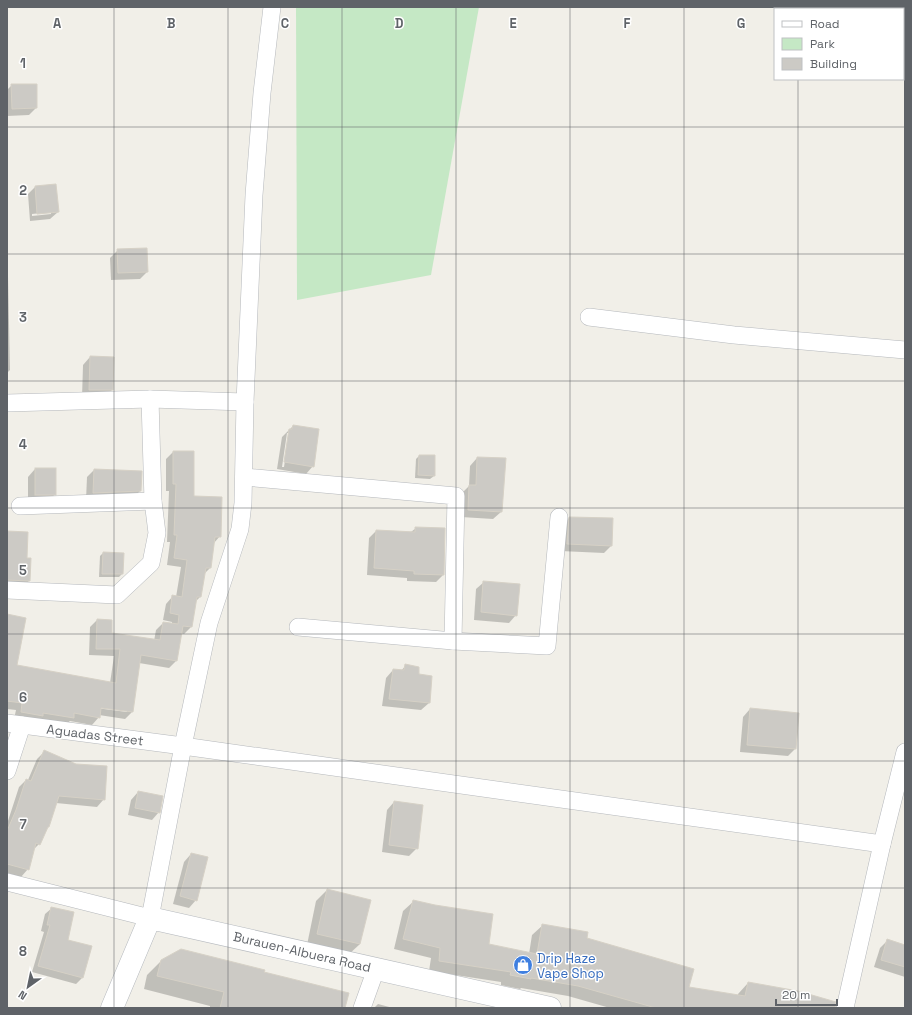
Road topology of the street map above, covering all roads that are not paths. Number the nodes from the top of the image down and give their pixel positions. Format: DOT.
graph roads {
  1 [pos="272,7"];
  2 [pos="589,318"];
  3 [pos="905,350"];
  4 [pos="150,399"];
  5 [pos="245,402"];
  6 [pos="7,403"];
  7 [pos="244,477"];
  8 [pos="153,501"];
  9 [pos="20,506"];
  10 [pos="559,517"];
  11 [pos="7,590"];
  12 [pos="298,627"];
  13 [pos="453,641"];
  14 [pos="15,724"];
  15 [pos="183,746"];
  16 [pos="905,752"];
  17 [pos="7,771"];
  18 [pos="882,844"];
  19 [pos="7,882"];
  20 [pos="150,918"];
  21 [pos="376,969"];
  22 [pos="112,1008"];
  23 [pos="362,1008"];
  24 [pos="550,1008"];
  25 [pos="845,1008"];
  1 -- 5 [label="street"];
  2 -- 3 [label="street"];
  4 -- 5 [label="street"];
  4 -- 6 [label="street"];
  4 -- 8 [label="street"];
  5 -- 7 [label="street"];
  7 -- 13 [label="street"];
  7 -- 15 [label="street"];
  8 -- 9 [label="street"];
  8 -- 11 [label="street"];
  10 -- 13 [label="street"];
  12 -- 13 [label="street"];
  14 -- 15 [label="street, Aguadas Street"];
  14 -- 17 [label="street"];
  15 -- 18 [label="street, Aguadas Street"];
  15 -- 20 [label="street"];
  16 -- 18 [label="street"];
  18 -- 25 [label="street"];
  19 -- 20 [label="street"];
  20 -- 21 [label="street, Burauen-Albuera Road"];
  20 -- 22 [label="street"];
  21 -- 23 [label="street"];
  21 -- 24 [label="street, Burauen-Albuera Road"];
}
